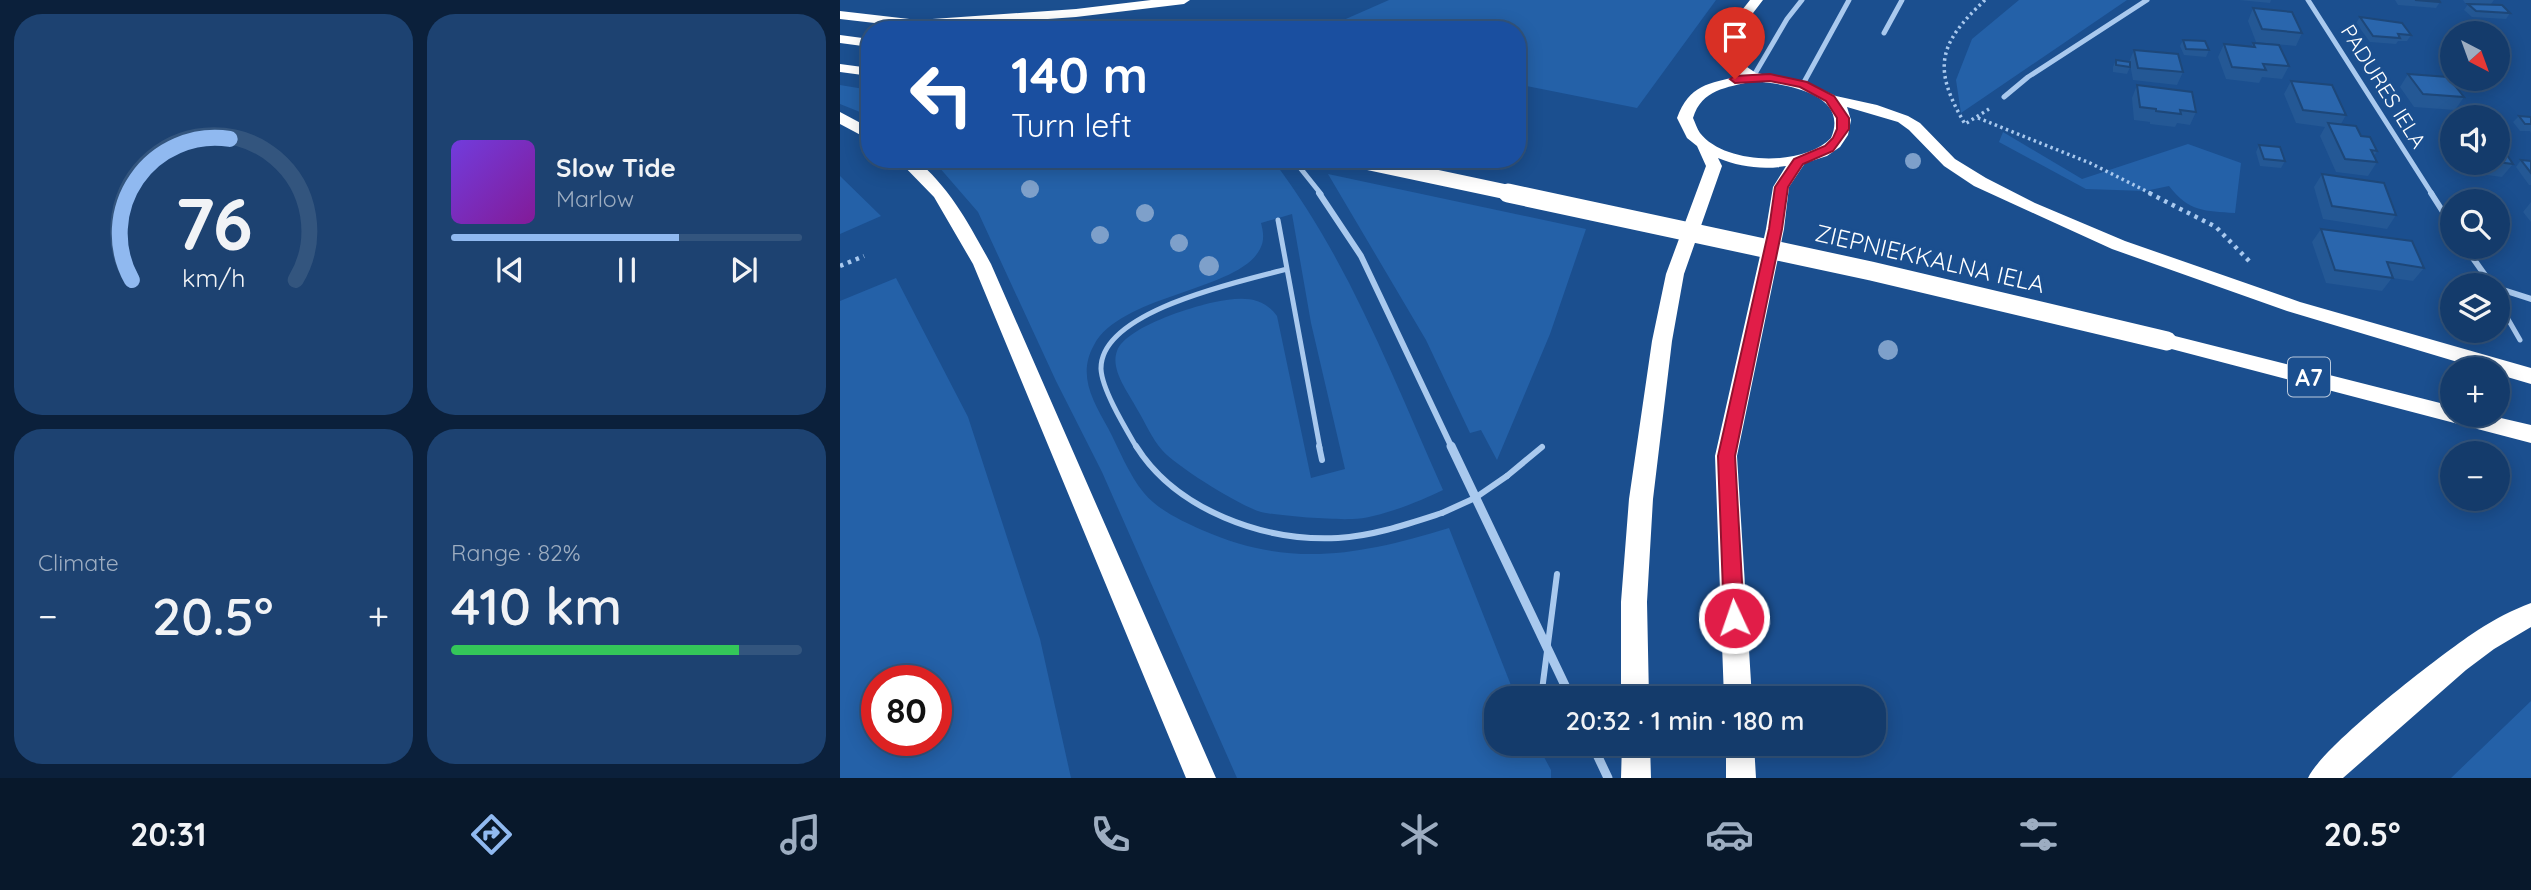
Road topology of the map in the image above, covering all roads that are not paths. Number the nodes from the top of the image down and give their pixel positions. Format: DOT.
graph roads {
  1 [pos="1184,0"];
  2 [pos="1757,0"];
  3 [pos="1802,0"];
  4 [pos="1849,0"];
  5 [pos="1902,0"];
  6 [pos="2147,0"];
  7 [pos="2308,0"];
  8 [pos="840,15"];
  9 [pos="892,21"];
  10 [pos="961,21"];
  11 [pos="1884,33"];
  12 [pos="840,39"];
  13 [pos="861,42"];
  14 [pos="840,68"];
  15 [pos="861,71"];
  16 [pos="1753,78"];
  17 [pos="1803,84"];
  18 [pos="2004,97"];
  19 [pos="1830,99"];
  20 [pos="840,117"];
  21 [pos="861,130"];
  22 [pos="1704,148"];
  23 [pos="1798,161"];
  24 [pos="918,168"];
  25 [pos="1300,168"];
  26 [pos="1394,168"];
  27 [pos="2440,207"];
  28 [pos="1278,220"];
  29 [pos="1287,268"];
  30 [pos="2510,292"];
  31 [pos="2531,299"];
  32 [pos="2510,324"];
  33 [pos="2519,341"];
  34 [pos="2531,376"];
  35 [pos="2440,410"];
  36 [pos="2504,427"];
  37 [pos="2531,434"];
  38 [pos="1542,447"];
  39 [pos="1322,460"];
  40 [pos="1557,574"];
  41 [pos="2531,615"];
  42 [pos="1543,686"];
  43 [pos="1565,686"];
  44 [pos="1635,686"];
  45 [pos="1737,686"];
  46 [pos="1598,756"];
  47 [pos="1636,756"];
  48 [pos="1740,756"];
  49 [pos="1201,778"];
  50 [pos="1608,778"];
  51 [pos="1636,778"];
  52 [pos="1741,778"];
  53 [pos="2323,778"];
  1 -- 10 [label="highway"];
  2 -- 16 [label="highway"];
  3 -- 16 [label="street"];
  4 -- 17 [label="street"];
  5 -- 11 [label="street"];
  6 -- 18 [label="street"];
  7 -- 27 [label="street, PADURES IELA"];
  8 -- 9 [label="highway"];
  12 -- 13 [label="highway"];
  14 -- 15 [label="highway"];
  16 -- 17 [label="highway"];
  16 -- 22 [label="highway"];
  17 -- 19 [label="highway"];
  19 -- 23 [label="highway"];
  19 -- 34 [label="highway"];
  20 -- 21 [label="highway"];
  22 -- 23 [label="highway"];
  22 -- 44 [label="highway"];
  23 -- 45 [label="highway"];
  24 -- 49 [label="highway"];
  25 -- 43 [label="street"];
  26 -- 35 [label="highway, ZIEPNIEKKALNA IELA / A7, bridge"];
  28 -- 29 [label="lane"];
  29 -- 38 [label="lane, bridge"];
  29 -- 39 [label="lane"];
  30 -- 31 [label="street"];
  32 -- 33 [label="lane"];
  36 -- 37 [label="highway, ZIEPNIEKKALNA IELA / A7"];
  40 -- 42 [label="lane, bridge"];
  41 -- 53 [label="highway"];
  46 -- 50 [label="street"];
  47 -- 51 [label="highway"];
  48 -- 52 [label="highway"];
}
